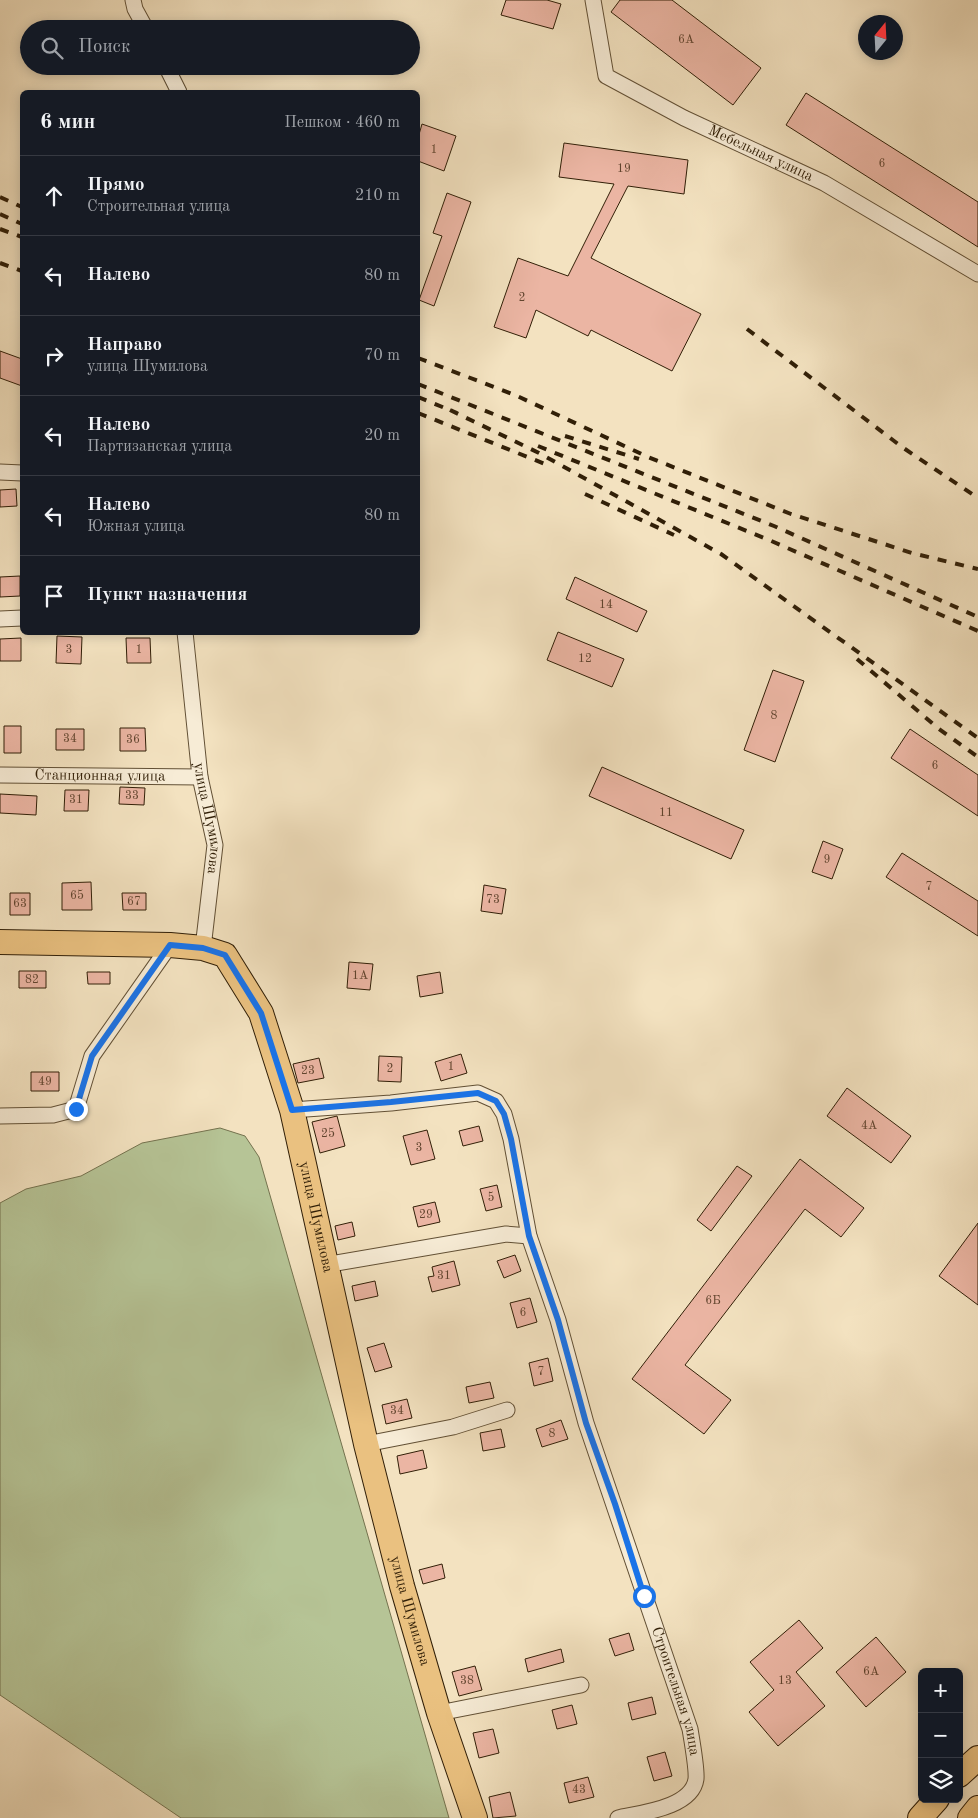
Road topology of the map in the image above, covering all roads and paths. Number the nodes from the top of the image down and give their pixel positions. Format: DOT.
graph roads {
  1 [pos="133,0"];
  2 [pos="593,0"];
  3 [pos="142,20"];
  4 [pos="170,75"];
  5 [pos="178,90"];
  6 [pos="978,274"];
  7 [pos="0,472"];
  8 [pos="20,473"];
  9 [pos="0,618"];
  10 [pos="20,618"];
  11 [pos="185,635"];
  12 [pos="0,775"];
  13 [pos="200,777"];
  14 [pos="0,942"];
  15 [pos="170,945"];
  16 [pos="203,948"];
  17 [pos="292,1110"];
  18 [pos="0,1116"];
  19 [pos="529,1236"];
  20 [pos="326,1265"];
  21 [pos="507,1410"];
  22 [pos="366,1444"];
  23 [pos="581,1685"];
  24 [pos="439,1713"];
  25 [pos="978,1758"];
  26 [pos="963,1771"];
  27 [pos="933,1803"];
  28 [pos="978,1808"];
  29 [pos="475,1818"];
  30 [pos="618,1818"];
  31 [pos="920,1818"];
  32 [pos="970,1818"];
  1 -- 3 [label="street"];
  2 -- 6 [label="street, Мебельная улица"];
  4 -- 5 [label="street"];
  7 -- 8 [label="street"];
  9 -- 10 [label="street"];
  11 -- 13 [label="street, улица Шумилова"];
  12 -- 13 [label="street, Станционная улица"];
  13 -- 16 [label="street, улица Шумилова"];
  14 -- 15 [label="main road"];
  15 -- 16 [label="main road"];
  15 -- 18 [label="street"];
  16 -- 17 [label="main road, улица Шумилова"];
  17 -- 19 [label="street, Строительная улица"];
  17 -- 20 [label="main road, улица Шумилова"];
  19 -- 20 [label="street"];
  19 -- 30 [label="street, Строительная улица"];
  20 -- 22 [label="main road, улица Шумилова"];
  21 -- 22 [label="street"];
  22 -- 24 [label="main road, улица Шумилова"];
  23 -- 24 [label="street"];
  24 -- 29 [label="main road, улица Шумилова"];
  25 -- 26 [label="main road"];
  27 -- 31 [label="main road"];
  28 -- 32 [label="main road"];
}
